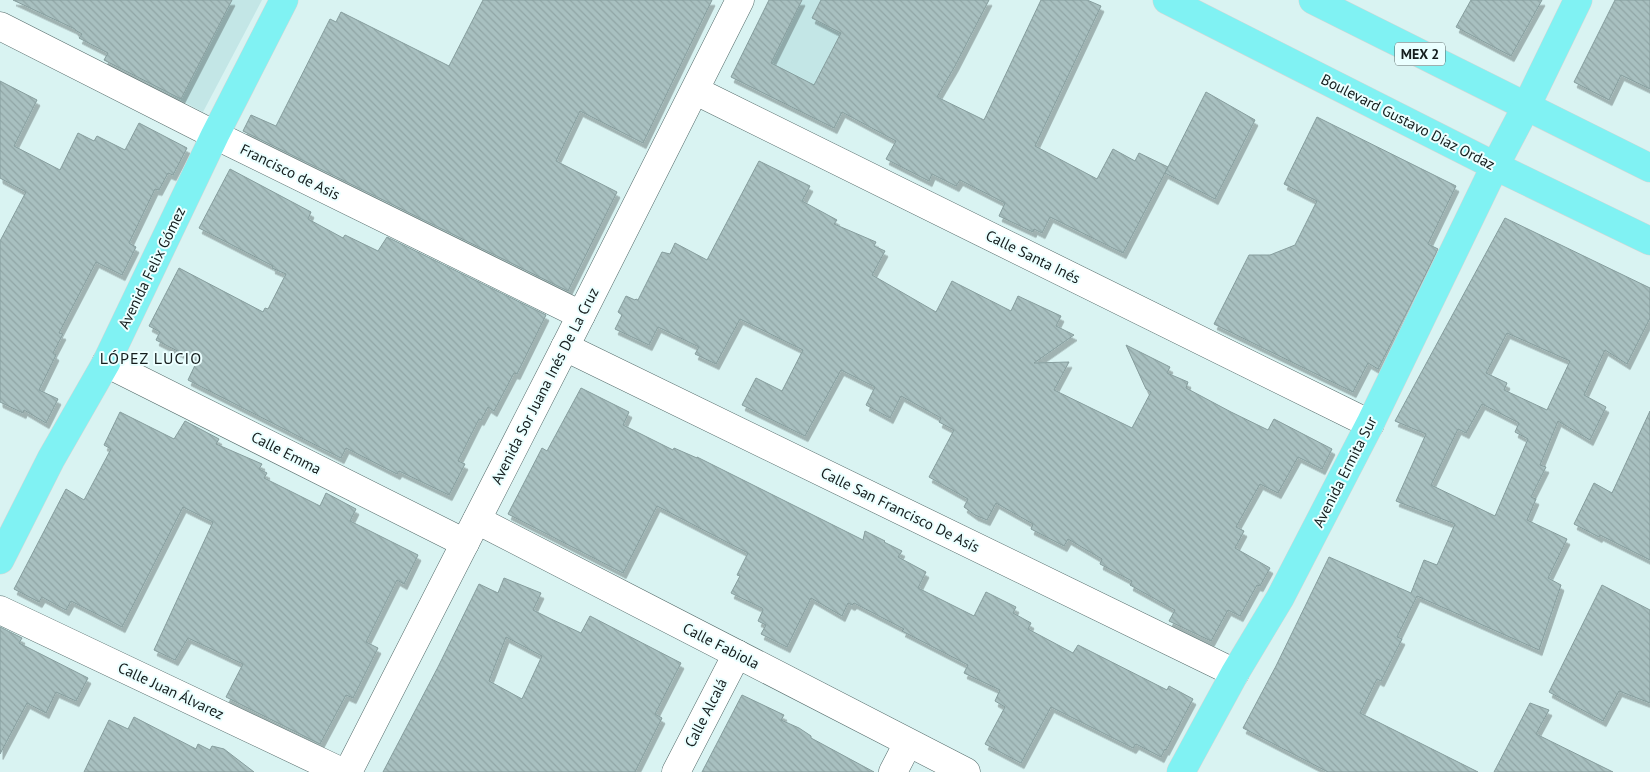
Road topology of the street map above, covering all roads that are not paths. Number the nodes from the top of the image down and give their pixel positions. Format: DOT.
graph roads {
  1 [pos="284,0"];
  2 [pos="740,0"];
  3 [pos="1167,0"];
  4 [pos="1313,0"];
  5 [pos="1578,0"];
  6 [pos="0,26"];
  7 [pos="696,91"];
  8 [pos="1526,107"];
  9 [pos="215,135"];
  10 [pos="1494,166"];
  11 [pos="1650,168"];
  12 [pos="1650,241"];
  13 [pos="581,315"];
  14 [pos="566,347"];
  15 [pos="106,363"];
  16 [pos="1370,424"];
  17 [pos="471,531"];
  18 [pos="0,560"];
  19 [pos="0,610"];
  20 [pos="737,654"];
  21 [pos="1236,673"];
  22 [pos="908,743"];
  23 [pos="342,772"];
  24 [pos="348,772"];
  25 [pos="676,772"];
  26 [pos="893,772"];
  27 [pos="966,772"];
  28 [pos="1181,772"];
  1 -- 9 [label="main road, Avenida Felix Gómez"];
  2 -- 7 [label="street, Avenida Sor Juana Inés De La Cruz"];
  3 -- 10 [label="main road, Boulevard Gustavo Díaz Ordaz"];
  4 -- 8 [label="main road, MEX 2"];
  5 -- 8 [label="main road, Avenida Ermita Sur"];
  6 -- 9 [label="street, Francisco de Asis"];
  7 -- 13 [label="street, Avenida Sor Juana Inés De La Cruz"];
  7 -- 16 [label="street, Calle Santa Inés"];
  8 -- 10 [label="main road, Avenida Ermita Sur"];
  8 -- 11 [label="main road, MEX 2"];
  9 -- 13 [label="street, Francisco de Asis"];
  9 -- 15 [label="main road, Avenida Felix Gómez"];
  10 -- 12 [label="main road, Boulevard Gustavo Díaz Ordaz"];
  10 -- 16 [label="main road, Avenida Ermita Sur"];
  13 -- 14 [label="street, Avenida Sor Juana Inés De La Cruz"];
  14 -- 17 [label="street, Avenida Sor Juana Inés De La Cruz"];
  14 -- 21 [label="street, Calle San Francisco De Asís"];
  15 -- 17 [label="street, Calle Emma"];
  15 -- 18 [label="main road, Avenida Felix Gómez"];
  16 -- 21 [label="main road, Avenida Ermita Sur"];
  17 -- 20 [label="street, Calle Fabiola"];
  17 -- 24 [label="street, Avenida Sor Juana Inés De La Cruz"];
  19 -- 23 [label="street, Calle Juan Álvarez"];
  20 -- 22 [label="street, Calle Fabiola"];
  20 -- 25 [label="street, Calle Alcalá"];
  21 -- 28 [label="main road, Avenida Ermita Sur"];
  22 -- 26 [label="street"];
  22 -- 27 [label="street, Calle Fabiola"];
}
